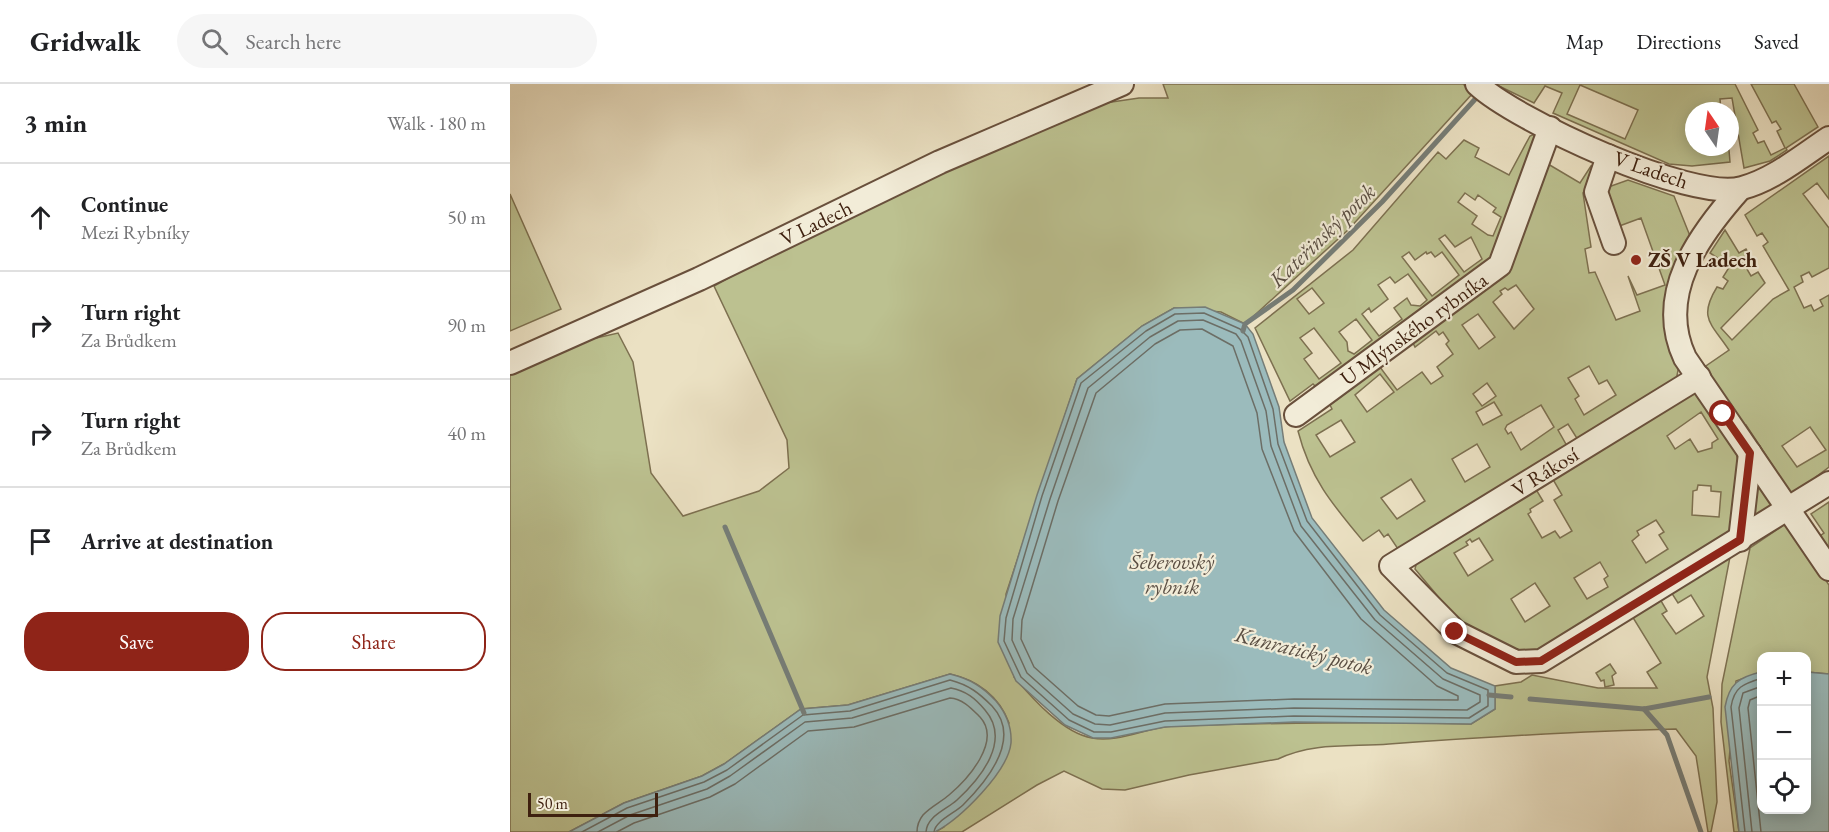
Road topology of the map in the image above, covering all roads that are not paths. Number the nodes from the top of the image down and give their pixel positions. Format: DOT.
graph roads {
  1 [pos="1122,84"];
  2 [pos="1477,84"];
  3 [pos="1550,128"];
  4 [pos="1829,138"];
  5 [pos="1608,156"];
  6 [pos="1740,189"];
  7 [pos="1614,243"];
  8 [pos="510,363"];
  9 [pos="1699,378"];
  10 [pos="1296,416"];
  11 [pos="1750,453"];
  12 [pos="1829,483"];
  13 [pos="1789,509"];
  14 [pos="1740,540"];
  15 [pos="1829,568"];
  1 -- 8 [label="street, V Ladech"];
  2 -- 3 [label="street, V Ladech"];
  3 -- 5 [label="street, V Ladech"];
  3 -- 10 [label="street, U Mlýnského rybníka"];
  4 -- 6 [label="street, V Ladech"];
  5 -- 6 [label="street, V Ladech"];
  5 -- 7 [label="street"];
  6 -- 9 [label="street"];
  9 -- 11 [label="street"];
  9 -- 14 [label="street, V Rákosí"];
  11 -- 13 [label="street"];
  11 -- 14 [label="street"];
  12 -- 13 [label="street"];
  13 -- 14 [label="street"];
  13 -- 15 [label="street"];
}
